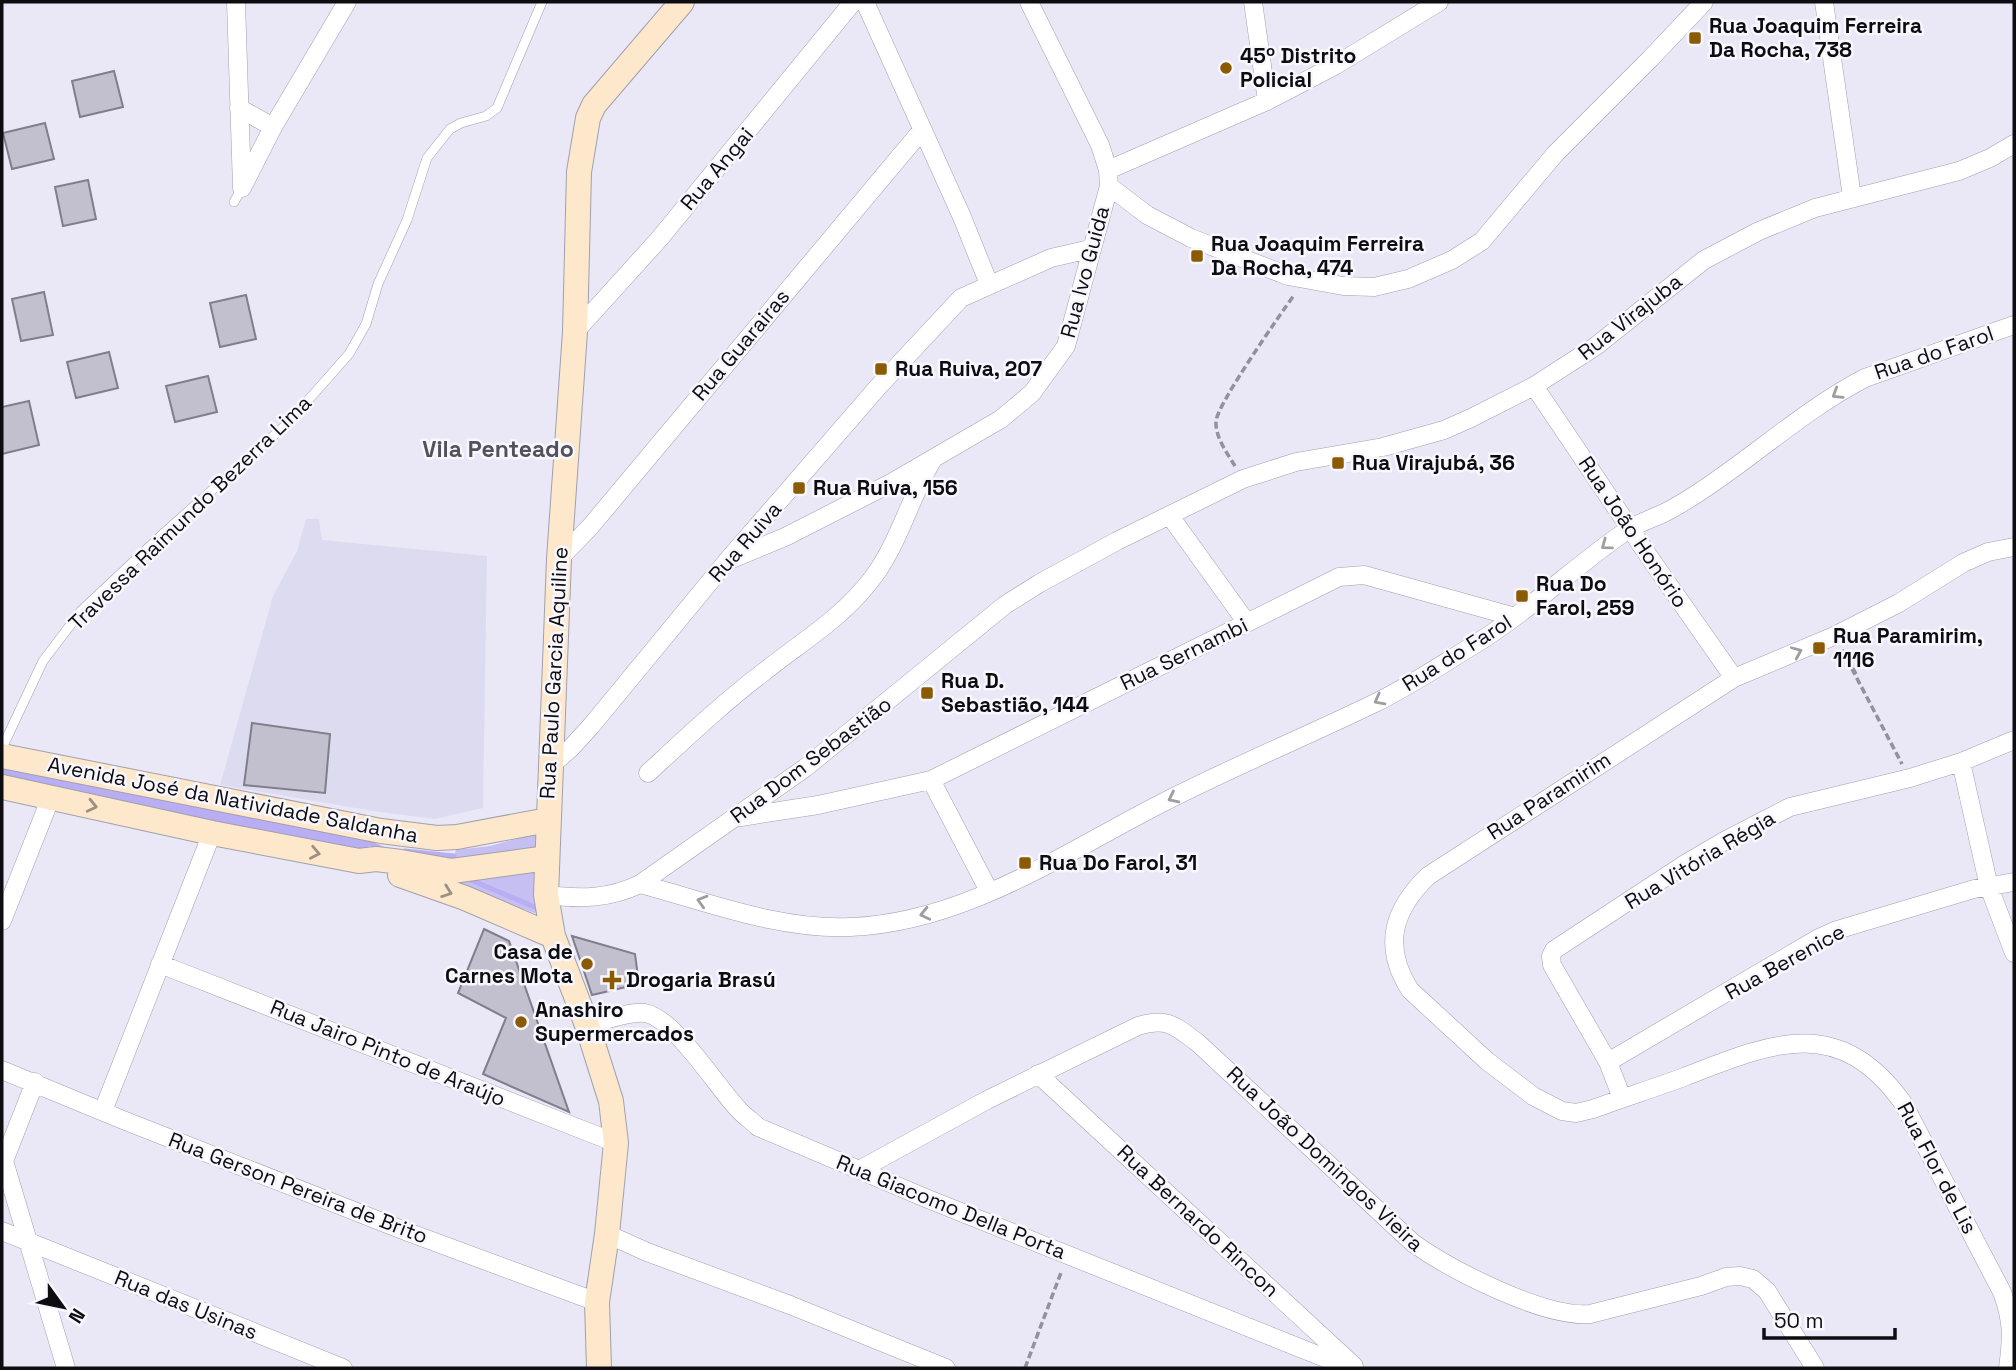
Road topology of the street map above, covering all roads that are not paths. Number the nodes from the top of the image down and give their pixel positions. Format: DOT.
graph roads {
  1 [pos="236,2"];
  2 [pos="347,2"];
  3 [pos="542,2"];
  4 [pos="682,2"];
  5 [pos="853,2"];
  6 [pos="865,2"];
  7 [pos="1029,2"];
  8 [pos="1253,2"];
  9 [pos="1439,2"];
  10 [pos="1704,2"];
  11 [pos="1824,2"];
  12 [pos="1266,101"];
  13 [pos="239,108"];
  14 [pos="273,127"];
  15 [pos="922,130"];
  16 [pos="2014,144"];
  17 [pos="1109,178"];
  18 [pos="1852,197"];
  19 [pos="1090,249"];
  20 [pos="989,284"];
  21 [pos="2014,325"];
  22 [pos="575,332"];
  23 [pos="1534,386"];
  24 [pos="934,458"];
  25 [pos="1243,479"];
  26 [pos="1170,516"];
  27 [pos="1630,527"];
  28 [pos="2014,547"];
  29 [pos="559,559"];
  30 [pos="727,561"];
  31 [pos="1515,617"];
  32 [pos="1247,623"];
  33 [pos="1734,678"];
  34 [pos="2014,740"];
  35 [pos="2,748"];
  36 [pos="2,756"];
  37 [pos="1961,762"];
  38 [pos="550,766"];
  39 [pos="648,773"];
  40 [pos="931,780"];
  41 [pos="2,787"];
  42 [pos="51,797"];
  43 [pos="737,817"];
  44 [pos="548,820"];
  45 [pos="212,833"];
  46 [pos="547,858"];
  47 [pos="359,861"];
  48 [pos="2014,881"];
  49 [pos="640,884"];
  50 [pos="1989,887"];
  51 [pos="989,891"];
  52 [pos="547,895"];
  53 [pos="2,921"];
  54 [pos="553,936"];
  55 [pos="2014,953"];
  56 [pos="160,964"];
  57 [pos="587,1025"];
  58 [pos="1608,1062"];
  59 [pos="2,1069"];
  60 [pos="1038,1074"];
  61 [pos="35,1082"];
  62 [pos="1622,1098"];
  63 [pos="103,1111"];
  64 [pos="616,1143"];
  65 [pos="861,1169"];
  66 [pos="2,1231"];
  67 [pos="607,1234"];
  68 [pos="29,1242"];
  69 [pos="597,1302"];
  70 [pos="66,1368"];
  71 [pos="343,1368"];
  72 [pos="599,1368"];
  73 [pos="946,1368"];
  74 [pos="1350,1368"];
  75 [pos="1357,1368"];
  76 [pos="1815,1368"];
  77 [pos="2008,1368"];
  1 -- 13 [label="street"];
  2 -- 14 [label="street"];
  3 -- 35 [label="lane, Travessa Raimundo Bezerra Lima"];
  4 -- 22 [label="street, Rua Paulo Garcia Aquiline"];
  5 -- 22 [label="street, Rua Angai"];
  6 -- 15 [label="street"];
  7 -- 17 [label="street"];
  8 -- 12 [label="street"];
  9 -- 12 [label="street"];
  10 -- 17 [label="street"];
  11 -- 18 [label="street"];
  12 -- 17 [label="street"];
  13 -- 14 [label="street"];
  13 -- 14 [label="street"];
  15 -- 20 [label="street"];
  15 -- 29 [label="street, Rua Guarairas"];
  16 -- 18 [label="street, Rua Virajuba"];
  17 -- 19 [label="street, Rua Ivo Guida"];
  18 -- 23 [label="street, Rua Virajuba"];
  19 -- 20 [label="street, Rua Ruiva"];
  19 -- 24 [label="street, Rua Ivo Guida"];
  20 -- 30 [label="street, Rua Ruiva"];
  21 -- 27 [label="street, Rua do Farol, one-way"];
  22 -- 29 [label="street, Rua Paulo Garcia Aquiline"];
  23 -- 25 [label="street, Rua Virajuba"];
  23 -- 27 [label="street, Rua João Honório"];
  24 -- 30 [label="street, Rua Ivo Guida"];
  24 -- 39 [label="street"];
  25 -- 26 [label="street, Rua Dom Sebastião"];
  26 -- 32 [label="street"];
  26 -- 43 [label="street, Rua Dom Sebastião"];
  27 -- 31 [label="street, Rua do Farol, one-way"];
  27 -- 33 [label="street, Rua João Honório"];
  33 -- 28 [label="street, Rua Paramirim, one-way"];
  29 -- 38 [label="street, Rua Paulo Garcia Aquiline"];
  30 -- 38 [label="street, Rua Ruiva"];
  31 -- 32 [label="street, Rua Sernambi"];
  31 -- 51 [label="street, Rua do Farol, one-way"];
  32 -- 40 [label="street, Rua Sernambi"];
  33 -- 62 [label="street, Rua Paramirim"];
  34 -- 37 [label="street, Rua Vitória Régia"];
  36 -- 44 [label="street, Avenida José da Natividade Saldanha"];
  37 -- 50 [label="street"];
  37 -- 58 [label="street, Rua Vitória Régia"];
  38 -- 44 [label="street, Rua Paulo Garcia Aquiline"];
  40 -- 43 [label="street, Rua Sernambi"];
  40 -- 51 [label="street"];
  41 -- 42 [label="street, Avenida José da Natividade Saldanha"];
  42 -- 45 [label="street, Avenida José da Natividade Saldanha, one-way"];
  42 -- 53 [label="street"];
  43 -- 49 [label="street, Rua Dom Sebastião"];
  44 -- 46 [label="street, Rua Paulo Garcia Aquiline"];
  45 -- 47 [label="street, Avenida José da Natividade Saldanha, one-way"];
  45 -- 56 [label="street"];
  46 -- 47 [label="street, Avenida José da Natividade Saldanha"];
  46 -- 52 [label="street, Rua Paulo Garcia Aquiline"];
  47 -- 54 [label="street, one-way"];
  48 -- 50 [label="street, Rua Berenice"];
  51 -- 49 [label="street, Rua do Farol, one-way"];
  49 -- 52 [label="street, Rua Dom Sebastião"];
  50 -- 55 [label="street"];
  50 -- 58 [label="street, Rua Berenice"];
  52 -- 54 [label="street, Rua Paulo Garcia Aquiline"];
  54 -- 57 [label="street, Rua Paulo Garcia Aquiline"];
  56 -- 63 [label="street"];
  56 -- 64 [label="street, Rua Jairo Pinto de Araújo"];
  57 -- 64 [label="street, Rua Paulo Garcia Aquiline"];
  57 -- 65 [label="street, Rua Giacomo Della Porta"];
  58 -- 62 [label="street, Rua Vitória Régia"];
  59 -- 61 [label="street, Rua Gerson Pereira de Brito"];
  60 -- 65 [label="street, Rua João Domingos Vieira"];
  60 -- 75 [label="street, Rua Bernardo Rincon"];
  60 -- 76 [label="street, Rua João Domingos Vieira"];
  61 -- 63 [label="street, Rua Gerson Pereira de Brito"];
  61 -- 68 [label="street"];
  62 -- 77 [label="street, Rua Flor de Lis"];
  63 -- 69 [label="street, Rua Gerson Pereira de Brito"];
  64 -- 67 [label="street, Rua Paulo Garcia Aquiline"];
  65 -- 74 [label="street, Rua Giacomo Della Porta"];
  66 -- 68 [label="street, Rua das Usinas"];
  67 -- 69 [label="street, Rua Paulo Garcia Aquiline"];
  67 -- 73 [label="street"];
  68 -- 70 [label="street"];
  68 -- 71 [label="street, Rua das Usinas"];
  69 -- 72 [label="street, Rua Paulo Garcia Aquiline"];
}
